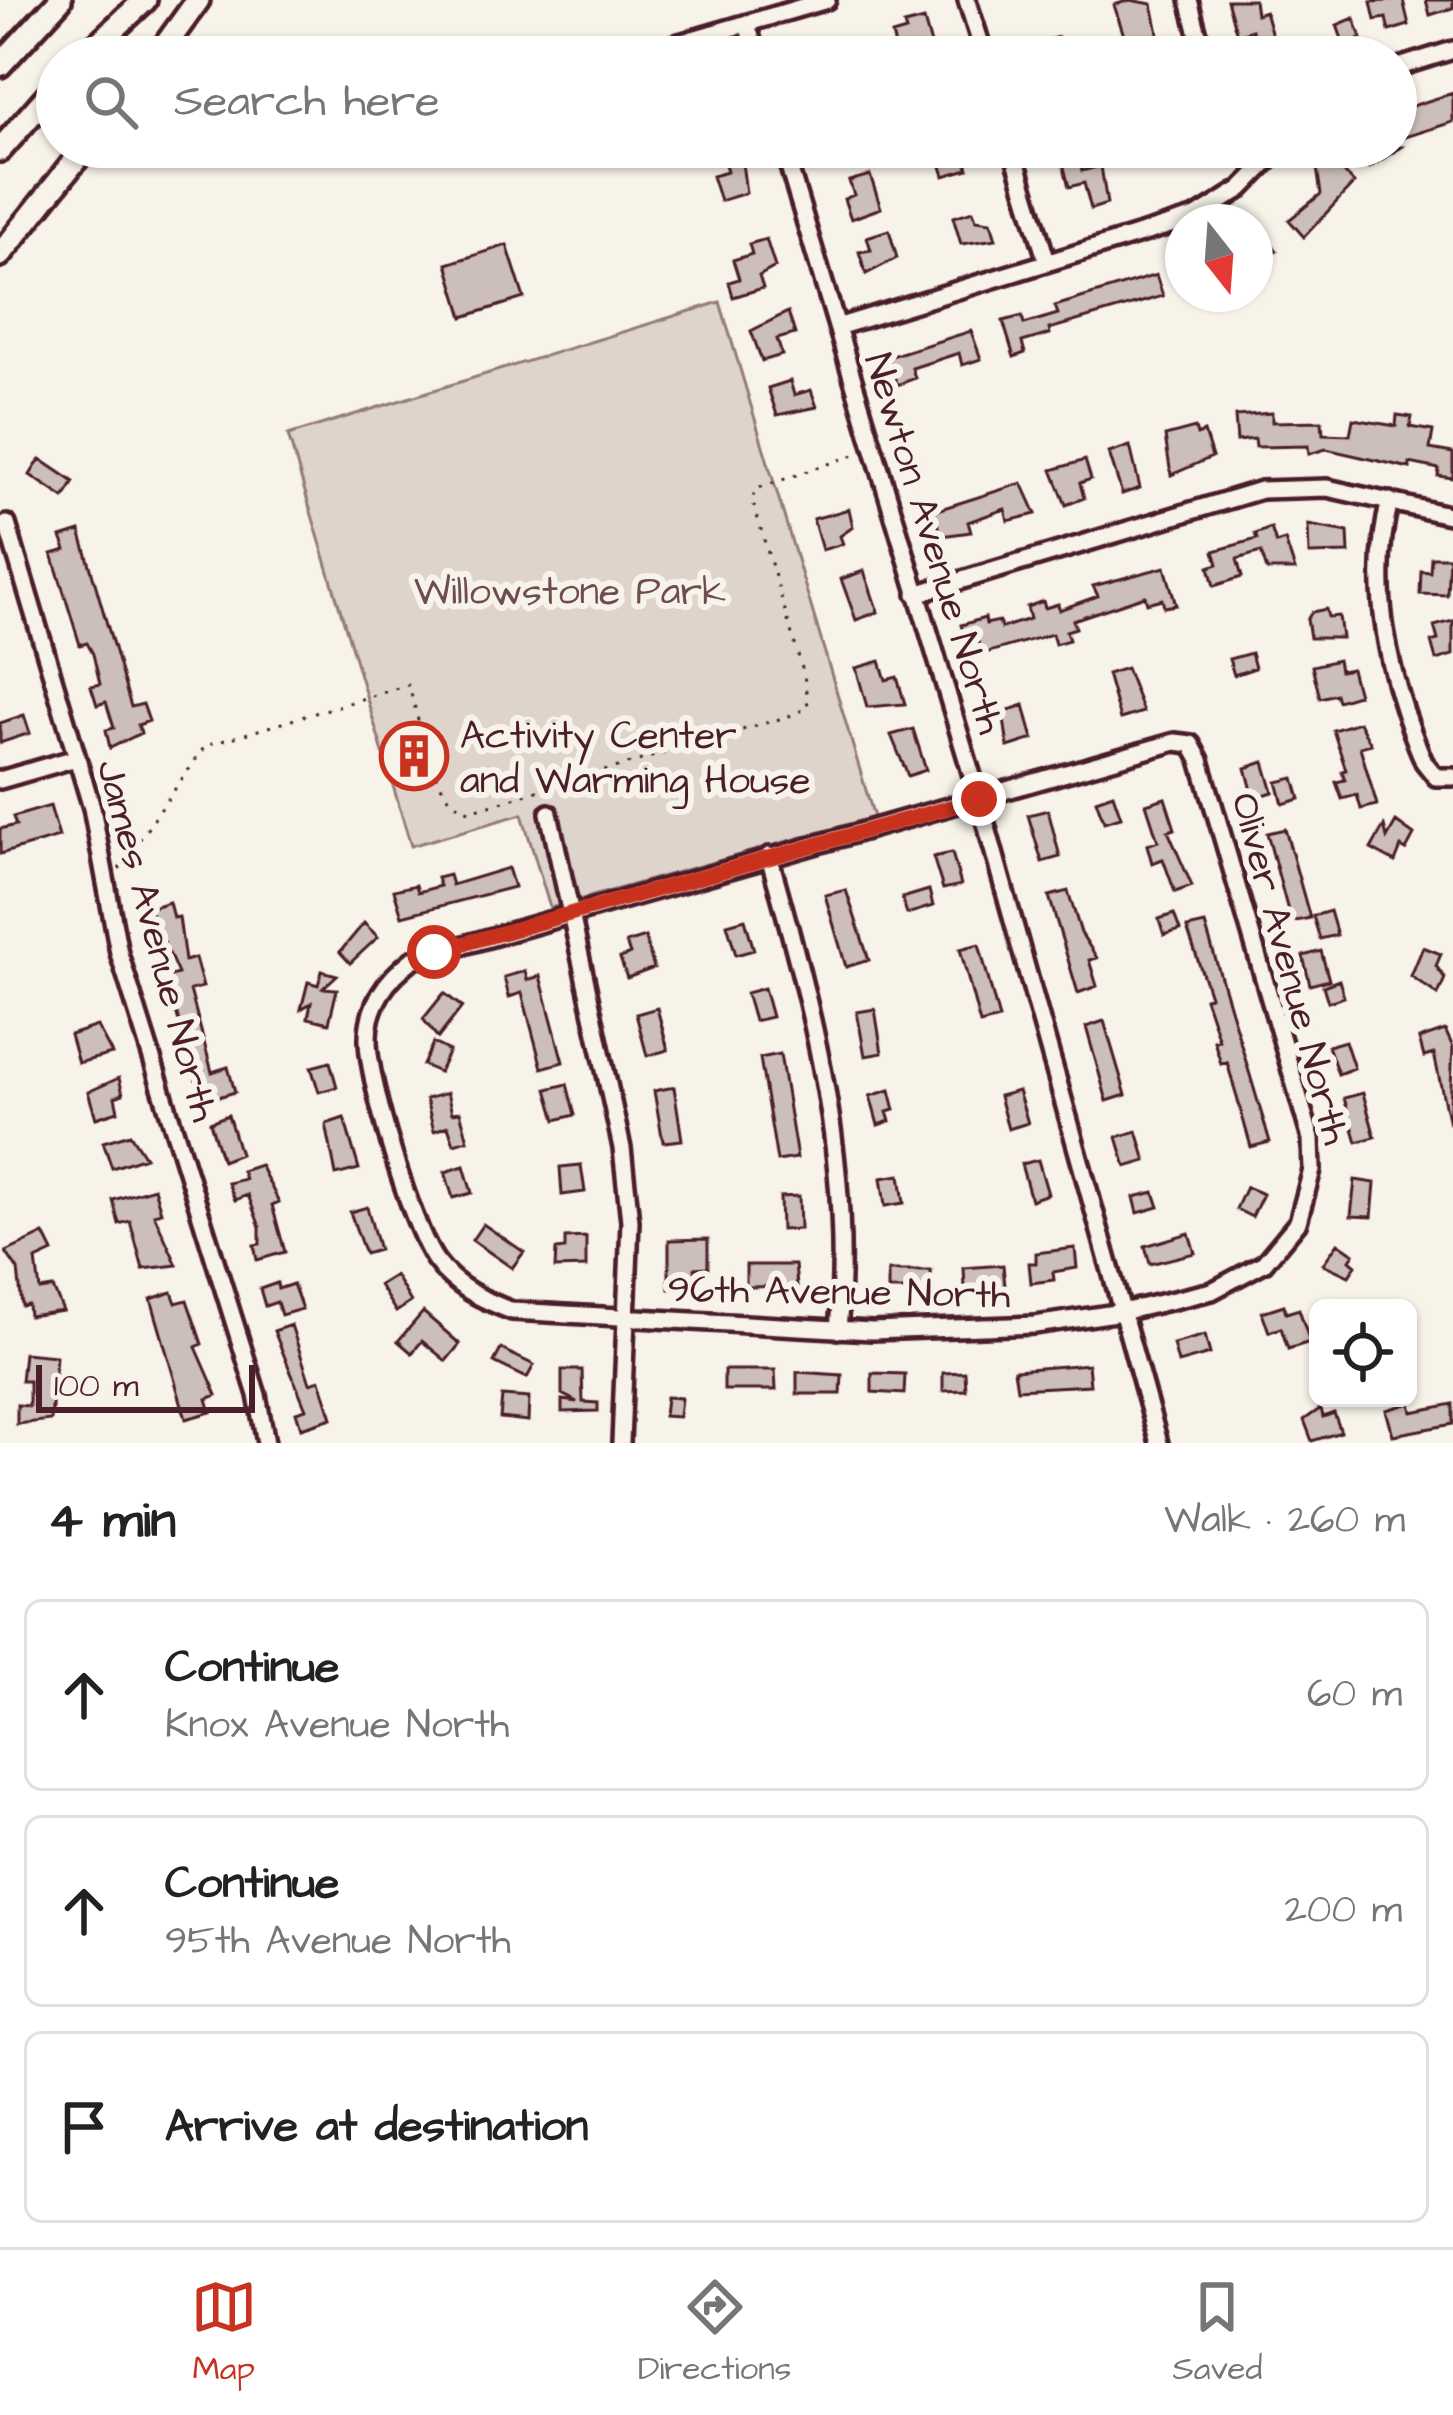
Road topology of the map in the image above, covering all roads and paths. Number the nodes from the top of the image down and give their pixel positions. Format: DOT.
graph roads {
  1 [pos="60,0"];
  2 [pos="145,0"];
  3 [pos="198,0"];
  4 [pos="827,0"];
  5 [pos="967,0"];
  6 [pos="1189,0"];
  7 [pos="746,23"];
  8 [pos="106,36"];
  9 [pos="173,36"];
  10 [pos="702,36"];
  11 [pos="750,36"];
  12 [pos="978,36"];
  13 [pos="1198,36"];
  14 [pos="1453,50"];
  15 [pos="1417,61"];
  16 [pos="0,65"];
  17 [pos="36,109"];
  18 [pos="0,151"];
  19 [pos="69,168"];
  20 [pos="789,168"];
  21 [pos="1018,168"];
  22 [pos="1260,168"];
  23 [pos="0,255"];
  24 [pos="1047,262"];
  25 [pos="837,327"];
  26 [pos="873,449"];
  27 [pos="1390,501"];
  28 [pos="1453,516"];
  29 [pos="7,524"];
  30 [pos="916,594"];
  31 [pos="1191,744"];
  32 [pos="76,758"];
  33 [pos="1444,777"];
  34 [pos="0,780"];
  35 [pos="979,799"];
  36 [pos="549,813"];
  37 [pos="769,856"];
  38 [pos="108,885"];
  39 [pos="566,914"];
  40 [pos="1123,1312"];
  41 [pos="626,1320"];
  42 [pos="838,1330"];
  43 [pos="266,1443"];
  44 [pos="621,1443"];
  45 [pos="1159,1443"];
  1 -- 16 [label="highway"];
  2 -- 8 [label="highway"];
  3 -- 9 [label="highway"];
  4 -- 7 [label="street"];
  5 -- 12 [label="street"];
  6 -- 13 [label="street"];
  7 -- 10 [label="street"];
  7 -- 11 [label="street"];
  14 -- 15 [label="street"];
  17 -- 18 [label="highway"];
  19 -- 23 [label="highway"];
  20 -- 25 [label="street, Newton Avenue North"];
  21 -- 24 [label="street"];
  22 -- 24 [label="street"];
  24 -- 25 [label="street"];
  25 -- 26 [label="street, Newton Avenue North"];
  26 -- 30 [label="street, Newton Avenue North"];
  26 -- 38 [label="path"];
  27 -- 28 [label="street"];
  27 -- 30 [label="street"];
  27 -- 33 [label="street"];
  29 -- 32 [label="street, James Avenue North"];
  30 -- 35 [label="street, Newton Avenue North"];
  31 -- 35 [label="street, 96th Avenue North"];
  31 -- 40 [label="street, Oliver Avenue North"];
  32 -- 34 [label="street"];
  32 -- 38 [label="street, James Avenue North"];
  35 -- 37 [label="street, 96th Avenue North"];
  35 -- 40 [label="street, Newton Avenue North"];
  36 -- 39 [label="street"];
  37 -- 39 [label="street, 96th Avenue North"];
  37 -- 42 [label="street"];
  38 -- 43 [label="street, James Avenue North"];
  39 -- 41 [label="street"];
  39 -- 41 [label="street, 96th Avenue North"];
  40 -- 42 [label="street, 96th Avenue North"];
  40 -- 45 [label="street, Newton Avenue North"];
  41 -- 42 [label="street, 96th Avenue North"];
  41 -- 44 [label="street"];
}
